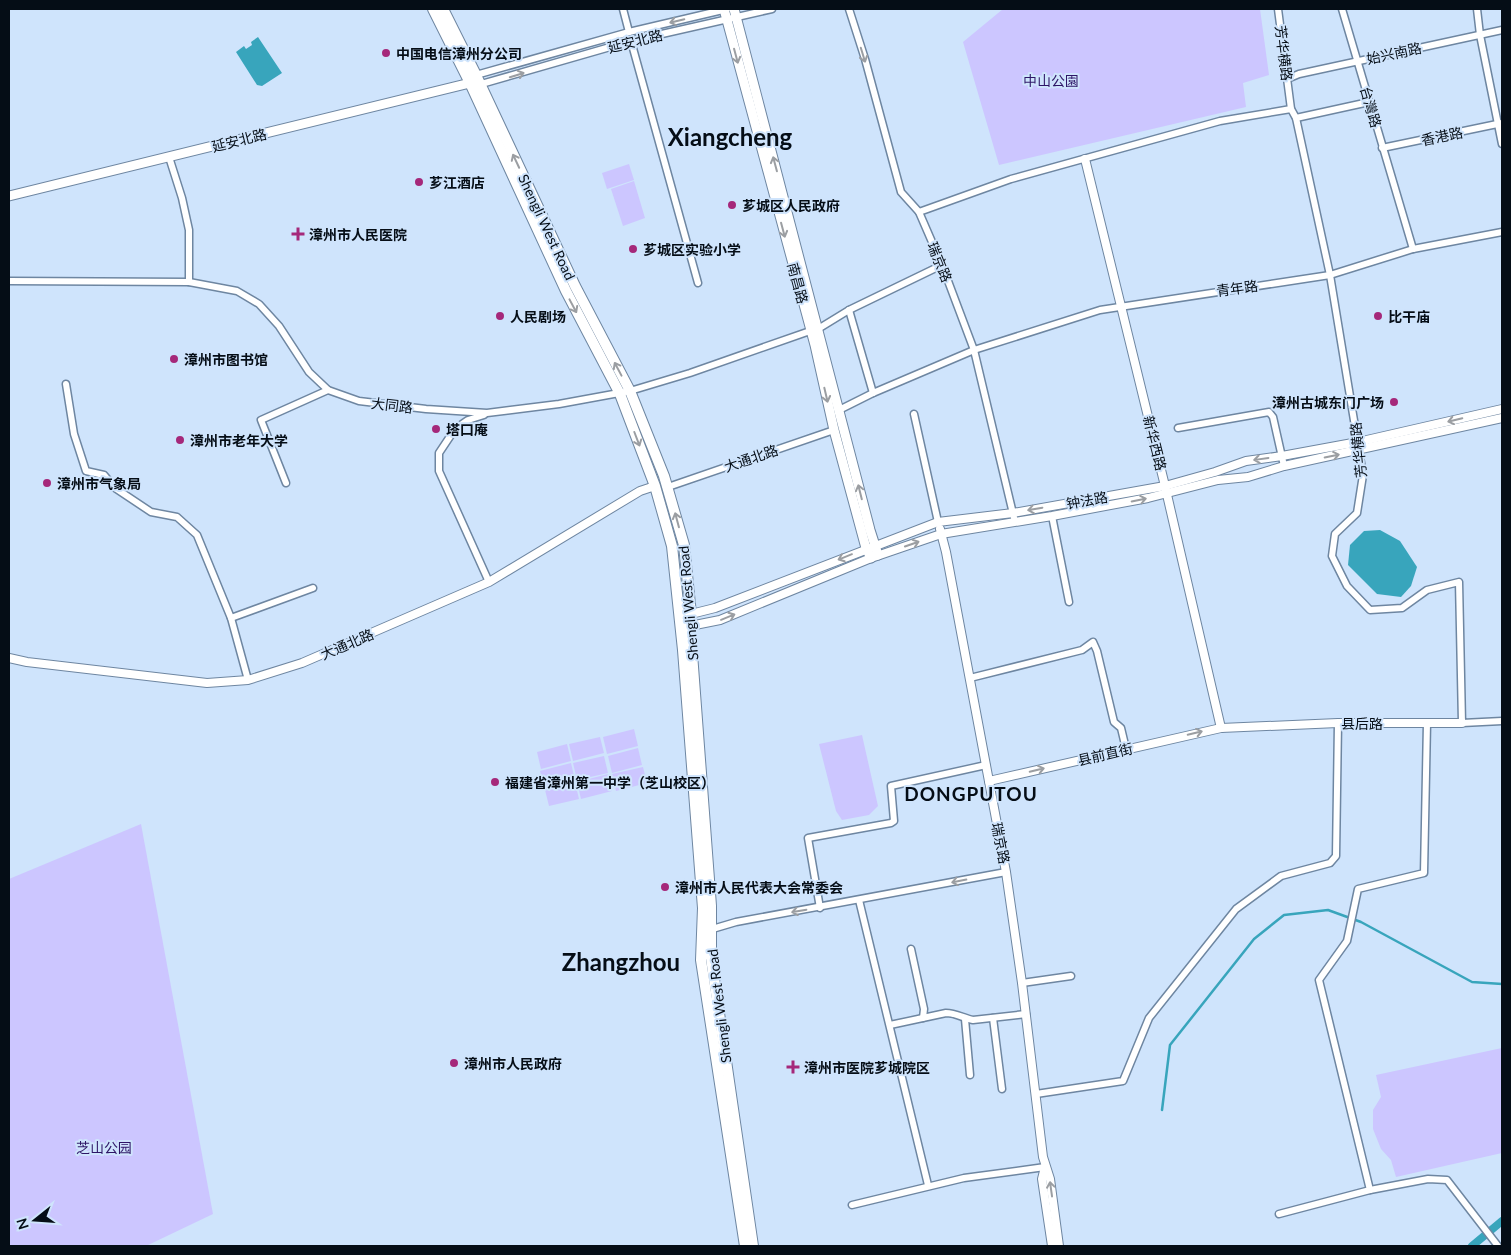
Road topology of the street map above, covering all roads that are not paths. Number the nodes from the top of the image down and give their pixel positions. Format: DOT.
graph roads {
  1 [pos="433,9"];
  2 [pos="443,9"];
  3 [pos="623,9"];
  4 [pos="772,9"];
  5 [pos="849,9"];
  6 [pos="1278,9"];
  7 [pos="1342,9"];
  8 [pos="1477,9"];
  9 [pos="730,11"];
  10 [pos="726,20"];
  11 [pos="1502,30"];
  12 [pos="629,32"];
  13 [pos="1480,35"];
  14 [pos="630,41"];
  15 [pos="1358,61"];
  16 [pos="1287,78"];
  17 [pos="476,81"];
  18 [pos="1369,102"];
  19 [pos="1291,109"];
  20 [pos="1296,118"];
  21 [pos="1500,123"];
  22 [pos="1502,144"];
  23 [pos="1382,148"];
  24 [pos="169,157"];
  25 [pos="1085,159"];
  26 [pos="9,196"];
  27 [pos="919,212"];
  28 [pos="1502,232"];
  29 [pos="1413,249"];
  30 [pos="942,265"];
  31 [pos="1330,275"];
  32 [pos="9,281"];
  33 [pos="189,282"];
  34 [pos="698,283"];
  35 [pos="1122,306"];
  36 [pos="849,310"];
  37 [pos="814,330"];
  38 [pos="974,350"];
  39 [pos="66,384"];
  40 [pos="328,390"];
  41 [pos="625,392"];
  42 [pos="873,393"];
  43 [pos="1502,409"];
  44 [pos="839,410"];
  45 [pos="487,413"];
  46 [pos="914,414"];
  47 [pos="1502,418"];
  48 [pos="1178,428"];
  49 [pos="834,430"];
  50 [pos="1359,446"];
  51 [pos="1282,456"];
  52 [pos="1284,466"];
  53 [pos="286,483"];
  54 [pos="655,486"];
  55 [pos="668,486"];
  56 [pos="1166,489"];
  57 [pos="1013,513"];
  58 [pos="1052,516"];
  59 [pos="938,522"];
  60 [pos="1015,522"];
  61 [pos="941,534"];
  62 [pos="870,547"];
  63 [pos="874,557"];
  64 [pos="489,582"];
  65 [pos="312,588"];
  66 [pos="1069,602"];
  67 [pos="680,612"];
  68 [pos="692,614"];
  69 [pos="231,618"];
  70 [pos="686,627"];
  71 [pos="9,658"];
  72 [pos="970,678"];
  73 [pos="248,680"];
  74 [pos="1502,721"];
  75 [pos="1338,723"];
  76 [pos="1427,723"];
  77 [pos="1462,723"];
  78 [pos="1222,728"];
  79 [pos="1126,749"];
  80 [pos="986,765"];
  81 [pos="989,781"];
  82 [pos="1006,872"];
  83 [pos="860,900"];
  84 [pos="820,908"];
  85 [pos="707,931"];
  86 [pos="911,949"];
  87 [pos="1071,976"];
  88 [pos="1022,983"];
  89 [pos="1026,1014"];
  90 [pos="923,1018"];
  91 [pos="993,1018"];
  92 [pos="965,1019"];
  93 [pos="890,1025"];
  94 [pos="970,1075"];
  95 [pos="1002,1089"];
  96 [pos="1036,1094"];
  97 [pos="1045,1167"];
  98 [pos="928,1186"];
  99 [pos="1370,1190"];
  100 [pos="852,1205"];
  101 [pos="1279,1214"];
  102 [pos="744,1246"];
  103 [pos="752,1246"];
  104 [pos="1052,1246"];
  105 [pos="1059,1246"];
  106 [pos="1498,1246"];
  1 -- 17 [label="main road, Shengli West Road"];
  2 -- 17 [label="main road, Shengli West Road"];
  3 -- 12 [label="street"];
  4 -- 9 [label="street, 延安北路"];
  5 -- 27 [label="street, 瑞京路, one-way"];
  6 -- 16 [label="street, 芳华横路"];
  7 -- 15 [label="street, 台灣路"];
  8 -- 13 [label="street"];
  9 -- 10 [label="main road, 南昌路"];
  9 -- 12 [label="street, 延安北路, one-way"];
  37 -- 9 [label="main road, 南昌路, one-way"];
  10 -- 14 [label="street, 延安北路"];
  10 -- 37 [label="main road, 南昌路, one-way"];
  11 -- 13 [label="street, 始兴南路"];
  12 -- 17 [label="street, 延安北路"];
  13 -- 15 [label="street, 始兴南路"];
  13 -- 21 [label="street"];
  17 -- 14 [label="street, 延安北路, one-way"];
  14 -- 34 [label="street"];
  15 -- 16 [label="street, 始兴南路"];
  15 -- 18 [label="street, 台灣路"];
  16 -- 19 [label="street, 芳华横路"];
  17 -- 24 [label="main road, 延安北路"];
  17 -- 41 [label="main road, Shengli West Road"];
  18 -- 20 [label="street"];
  18 -- 23 [label="street, 台灣路"];
  19 -- 20 [label="street, 芳华横路"];
  19 -- 25 [label="street"];
  20 -- 31 [label="street, 芳华横路"];
  21 -- 22 [label="street"];
  21 -- 23 [label="street, 香港路"];
  23 -- 29 [label="street, 台灣路"];
  24 -- 26 [label="main road, 延安北路"];
  24 -- 33 [label="street"];
  25 -- 27 [label="street"];
  25 -- 35 [label="street, 新华西路"];
  27 -- 30 [label="street, 瑞京路"];
  28 -- 29 [label="street, 青年路"];
  29 -- 31 [label="street, 青年路"];
  30 -- 36 [label="street, 大同路"];
  30 -- 38 [label="street, 瑞京路"];
  31 -- 35 [label="street, 青年路"];
  31 -- 50 [label="street, 芳华横路"];
  32 -- 33 [label="street, 大同路"];
  33 -- 40 [label="street, 大同路"];
  35 -- 38 [label="street, 青年路"];
  35 -- 56 [label="street, 新华西路"];
  36 -- 37 [label="street, 大同路"];
  36 -- 42 [label="street"];
  37 -- 41 [label="street, 大同路"];
  37 -- 44 [label="main road, 南昌路"];
  37 -- 49 [label="main road, 南昌路, one-way"];
  38 -- 42 [label="street, 青年路"];
  38 -- 57 [label="street, 瑞京路"];
  39 -- 69 [label="street"];
  40 -- 45 [label="street, 大同路"];
  40 -- 53 [label="street"];
  41 -- 45 [label="street, 大同路"];
  41 -- 54 [label="main road, one-way"];
  41 -- 55 [label="main road, Shengli West Road"];
  42 -- 44 [label="street, 青年路"];
  43 -- 50 [label="street, 钟法路, one-way"];
  62 -- 44 [label="main road, 南昌路, one-way"];
  45 -- 64 [label="street"];
  46 -- 59 [label="street"];
  47 -- 50 [label="street, 钟法路"];
  48 -- 51 [label="street"];
  49 -- 55 [label="street, 大通北路"];
  49 -- 62 [label="main road, 南昌路"];
  50 -- 51 [label="street, 钟法路"];
  52 -- 50 [label="street, 钟法路, one-way"];
  50 -- 77 [label="street, 芳华横路"];
  51 -- 52 [label="street"];
  51 -- 56 [label="street, 钟法路, one-way"];
  52 -- 56 [label="street, 钟法路"];
  54 -- 64 [label="street, 大通北路"];
  54 -- 67 [label="main road"];
  68 -- 55 [label="main road, Shengli West Road, one-way"];
  56 -- 57 [label="street, 钟法路, one-way"];
  58 -- 56 [label="street, 钟法路, one-way"];
  56 -- 78 [label="street, 新华西路"];
  57 -- 59 [label="street, 钟法路"];
  57 -- 60 [label="street, 瑞京路"];
  58 -- 60 [label="street, 钟法路"];
  58 -- 66 [label="street"];
  59 -- 61 [label="street, 瑞京路"];
  59 -- 62 [label="street, 钟法路"];
  60 -- 61 [label="street, 钟法路"];
  63 -- 61 [label="street, 钟法路, one-way"];
  61 -- 72 [label="street, 瑞京路"];
  62 -- 63 [label="main road, 南昌路"];
  62 -- 68 [label="street, 钟法路, one-way"];
  70 -- 63 [label="street, 钟法路, one-way"];
  64 -- 73 [label="street, 大通北路"];
  65 -- 69 [label="street"];
  67 -- 68 [label="street, 钟法路"];
  67 -- 70 [label="main road"];
  68 -- 70 [label="main road, Shengli West Road"];
  69 -- 73 [label="street"];
  70 -- 85 [label="main road, Shengli West Road"];
  71 -- 73 [label="street, 大通北路"];
  72 -- 79 [label="street"];
  72 -- 80 [label="street, 瑞京路"];
  74 -- 77 [label="street, 县后路"];
  75 -- 76 [label="street, 县后路"];
  75 -- 78 [label="street, 县后路"];
  75 -- 96 [label="street"];
  76 -- 77 [label="street, 县后路"];
  76 -- 99 [label="street"];
  79 -- 78 [label="street, 县前直街, one-way"];
  81 -- 79 [label="street, 县前直街, one-way"];
  80 -- 81 [label="street, 瑞京路"];
  80 -- 84 [label="street"];
  81 -- 82 [label="street, 瑞京路"];
  82 -- 83 [label="street, one-way"];
  82 -- 88 [label="street, 瑞京路"];
  83 -- 84 [label="street"];
  83 -- 93 [label="street"];
  84 -- 85 [label="street, one-way"];
  85 -- 102 [label="main road"];
  85 -- 103 [label="main road, Shengli West Road"];
  86 -- 90 [label="street"];
  87 -- 88 [label="street"];
  88 -- 89 [label="street, 瑞京路"];
  89 -- 91 [label="street"];
  89 -- 96 [label="street, 瑞京路"];
  90 -- 92 [label="street"];
  90 -- 93 [label="street"];
  91 -- 92 [label="street"];
  91 -- 95 [label="street"];
  92 -- 94 [label="street"];
  93 -- 98 [label="street"];
  96 -- 97 [label="street, 瑞京路"];
  97 -- 98 [label="street"];
  97 -- 104 [label="street"];
  105 -- 97 [label="street, one-way"];
  98 -- 100 [label="street"];
  99 -- 101 [label="street"];
  99 -- 106 [label="street"];
}
